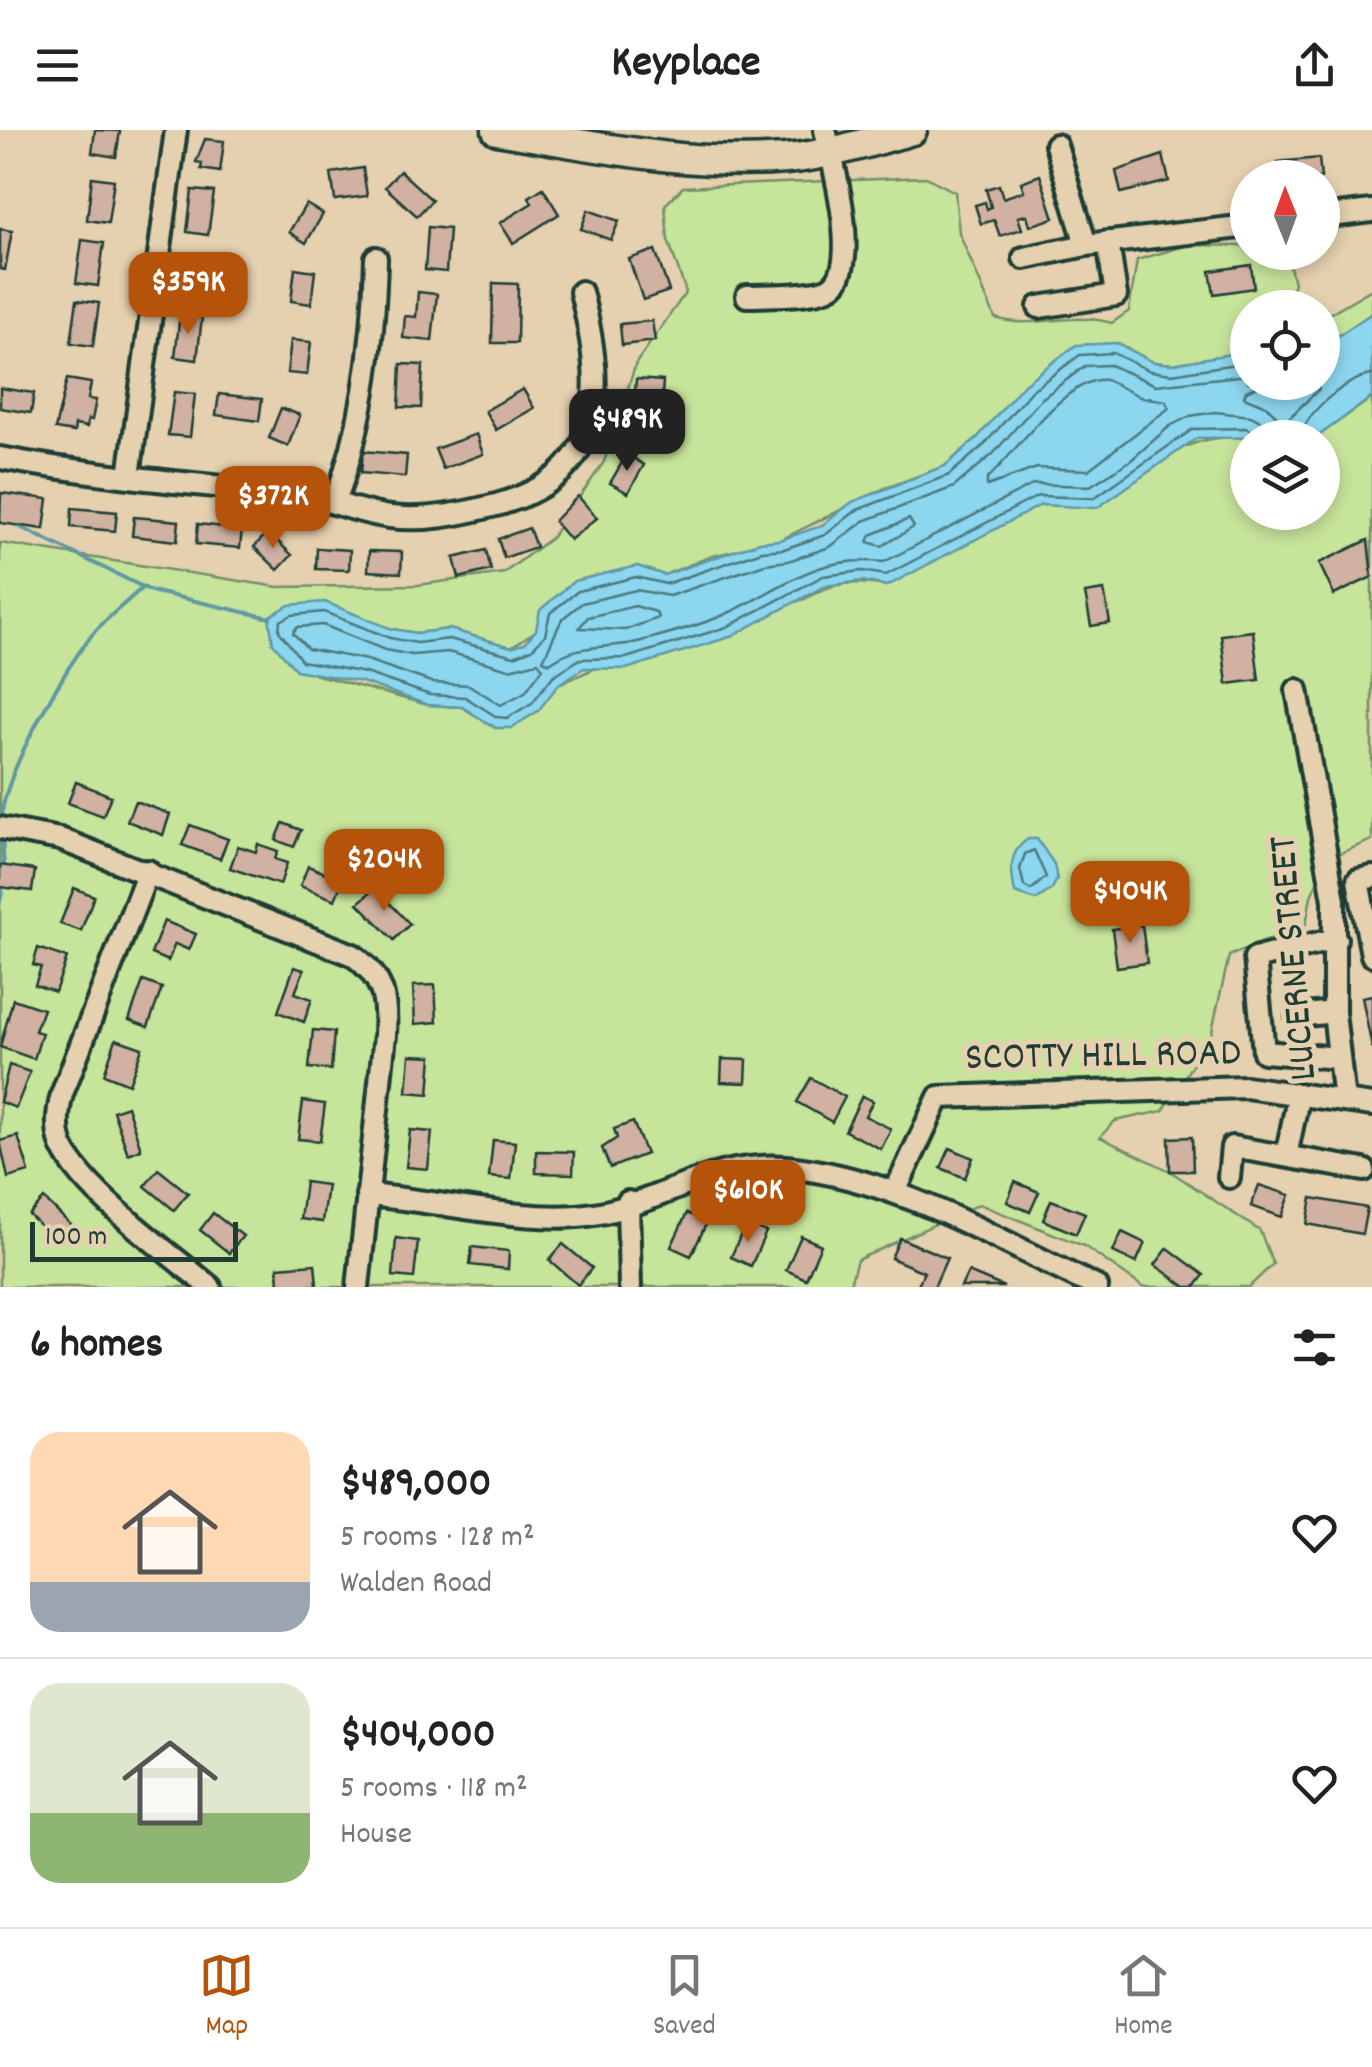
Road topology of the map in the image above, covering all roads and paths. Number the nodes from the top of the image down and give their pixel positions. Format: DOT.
graph roads {
  1 [pos="176,130"];
  2 [pos="497,130"];
  3 [pos="912,130"];
  4 [pos="591,138"];
  5 [pos="828,141"];
  6 [pos="1056,145"];
  7 [pos="1372,211"];
  8 [pos="1340,215"];
  9 [pos="1230,228"];
  10 [pos="1108,242"];
  11 [pos="1086,245"];
  12 [pos="376,258"];
  13 [pos="1024,258"];
  14 [pos="581,292"];
  15 [pos="747,296"];
  16 [pos="1039,307"];
  17 [pos="0,458"];
  18 [pos="129,476"];
  19 [pos="335,501"];
  20 [pos="1297,690"];
  21 [pos="0,828"];
  22 [pos="148,871"];
  23 [pos="1372,877"];
  24 [pos="1336,939"];
  25 [pos="1372,959"];
  26 [pos="1337,964"];
  27 [pos="1334,1012"];
  28 [pos="1297,1016"];
  29 [pos="1339,1058"];
  30 [pos="1299,1094"];
  31 [pos="1344,1101"];
  32 [pos="1372,1105"];
  33 [pos="1286,1156"];
  34 [pos="1364,1170"];
  35 [pos="1229,1176"];
  36 [pos="896,1192"];
  37 [pos="367,1195"];
  38 [pos="628,1202"];
  39 [pos="210,1287"];
  40 [pos="358,1287"];
  41 [pos="630,1287"];
  42 [pos="1097,1287"];
  1 -- 18 [label="street"];
  2 -- 4 [label="main road"];
  3 -- 5 [label="main road"];
  4 -- 5 [label="main road"];
  5 -- 15 [label="street"];
  6 -- 11 [label="street"];
  7 -- 8 [label="street"];
  9 -- 10 [label="street"];
  10 -- 11 [label="street"];
  10 -- 16 [label="street"];
  11 -- 13 [label="street"];
  12 -- 19 [label="street"];
  14 -- 19 [label="street"];
  17 -- 18 [label="street"];
  18 -- 19 [label="street"];
  20 -- 24 [label="street, LUCERNE STREET"];
  21 -- 22 [label="street"];
  22 -- 37 [label="street"];
  22 -- 39 [label="street"];
  23 -- 25 [label="street"];
  24 -- 26 [label="street, LUCERNE STREET"];
  24 -- 29 [label="street"];
  25 -- 26 [label="street"];
  26 -- 27 [label="street, LUCERNE STREET"];
  27 -- 28 [label="street"];
  27 -- 29 [label="street, LUCERNE STREET"];
  29 -- 31 [label="street, LUCERNE STREET"];
  30 -- 31 [label="street, SCOTTY HILL ROAD"];
  30 -- 33 [label="street"];
  30 -- 36 [label="street, SCOTTY HILL ROAD"];
  31 -- 32 [label="street, SCOTTY HILL ROAD"];
  33 -- 34 [label="street"];
  33 -- 35 [label="street"];
  36 -- 38 [label="street"];
  36 -- 42 [label="street"];
  37 -- 38 [label="street"];
  37 -- 40 [label="street"];
  38 -- 41 [label="street"];
}
